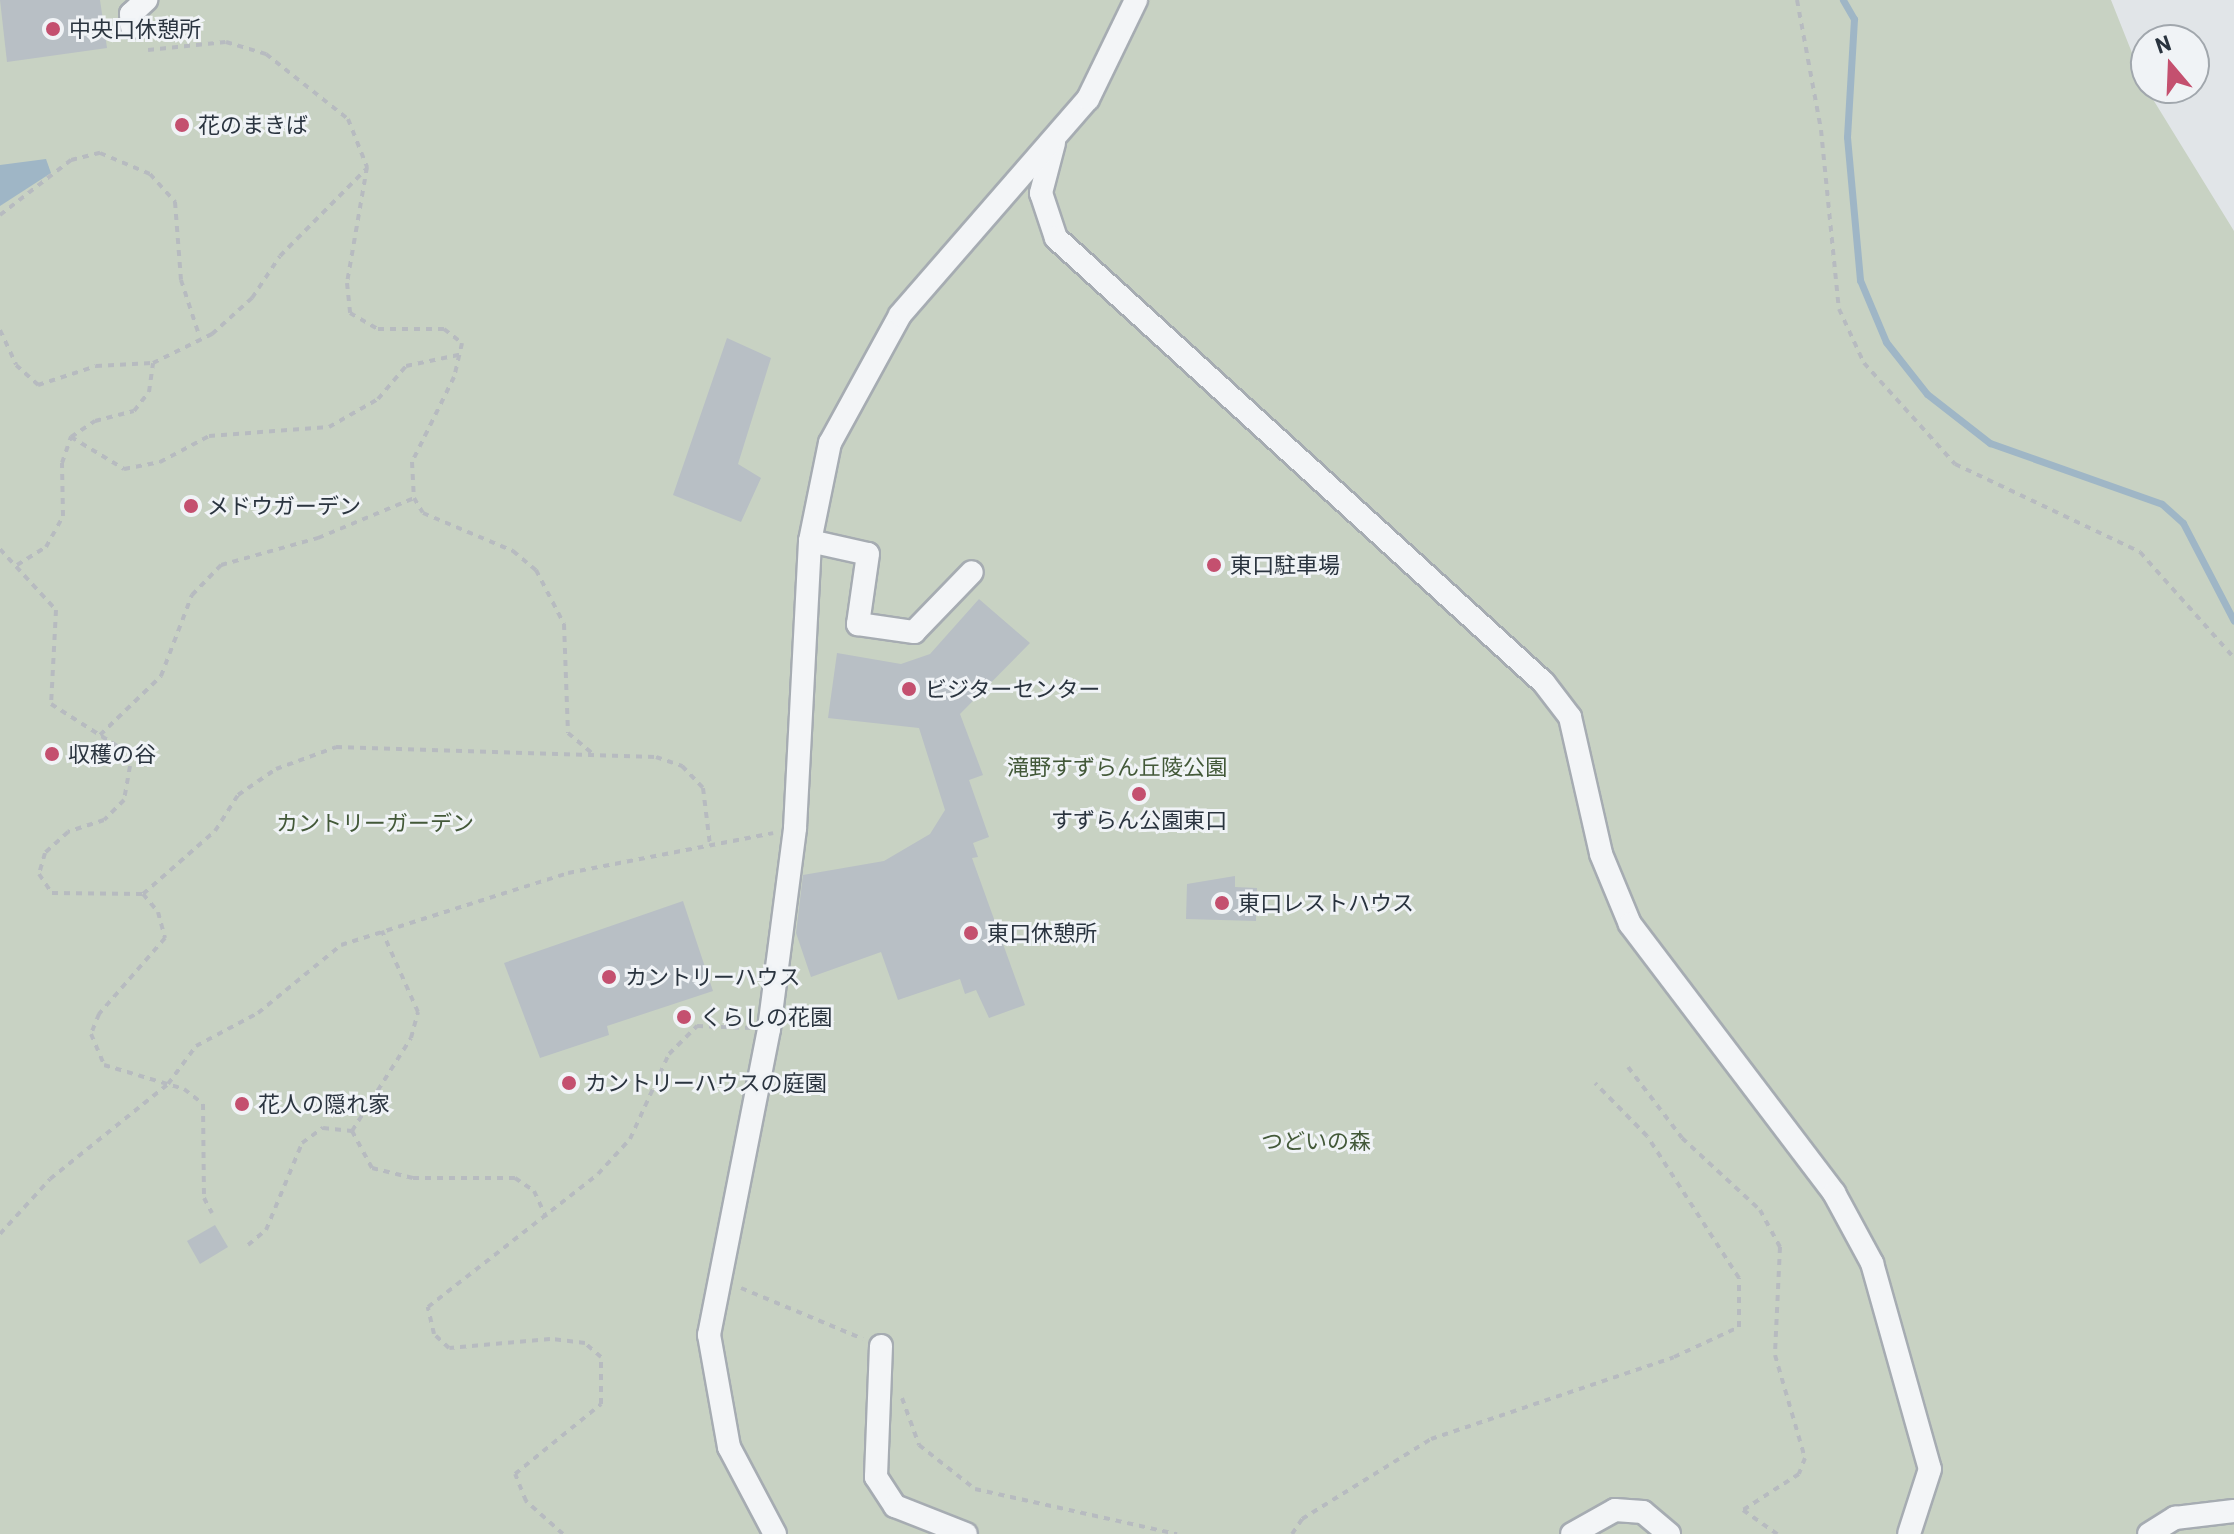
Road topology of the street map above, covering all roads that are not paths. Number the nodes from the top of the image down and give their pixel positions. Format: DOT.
graph roads {
  1 [pos="146,0"];
  2 [pos="1136,0"];
  3 [pos="132,27"];
  4 [pos="1054,143"];
  5 [pos="810,541"];
  6 [pos="972,572"];
  7 [pos="881,1346"];
  8 [pos="2234,1511"];
  9 [pos="775,1534"];
  10 [pos="966,1534"];
  11 [pos="1572,1534"];
  12 [pos="1669,1534"];
  13 [pos="1909,1534"];
  14 [pos="2149,1534"];
  1 -- 3 [label="street"];
  2 -- 4 [label="street"];
  4 -- 5 [label="street"];
  4 -- 13 [label="street"];
  5 -- 6 [label="street"];
  5 -- 9 [label="street"];
  7 -- 10 [label="street"];
  8 -- 14 [label="street"];
  11 -- 12 [label="street"];
}
